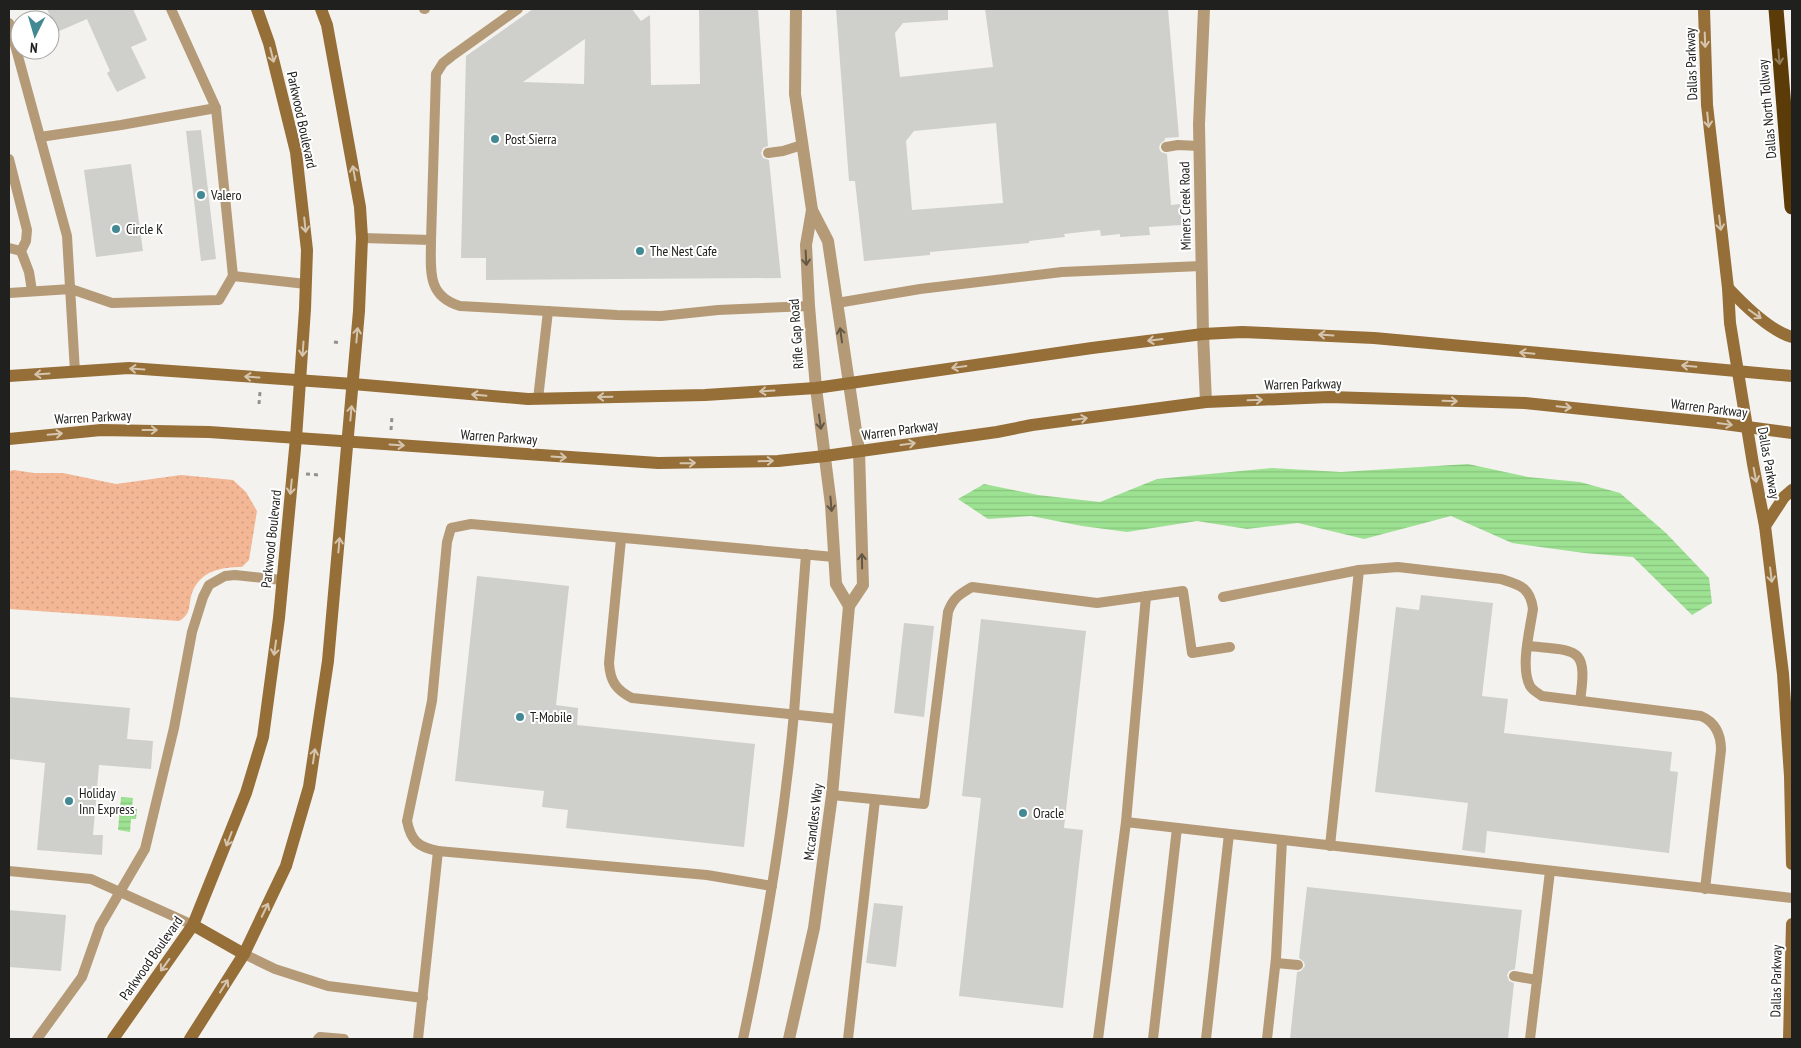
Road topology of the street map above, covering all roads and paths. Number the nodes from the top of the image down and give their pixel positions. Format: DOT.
graph roads {
  1 [pos="171,9"];
  2 [pos="257,9"];
  3 [pos="320,9"];
  4 [pos="518,9"];
  5 [pos="796,9"];
  6 [pos="1204,9"];
  7 [pos="1704,9"];
  8 [pos="1776,9"];
  9 [pos="9,24"];
  10 [pos="216,108"];
  11 [pos="40,137"];
  12 [pos="802,145"];
  13 [pos="1199,146"];
  14 [pos="1166,147"];
  15 [pos="768,153"];
  16 [pos="9,159"];
  17 [pos="1792,207"];
  18 [pos="812,210"];
  19 [pos="362,238"];
  20 [pos="431,240"];
  21 [pos="9,248"];
  22 [pos="21,250"];
  23 [pos="1201,266"];
  24 [pos="233,276"];
  25 [pos="306,284"];
  26 [pos="1728,288"];
  27 [pos="71,289"];
  28 [pos="32,291"];
  29 [pos="9,293"];
  30 [pos="837,303"];
  31 [pos="809,306"];
  32 [pos="548,311"];
  33 [pos="1203,334"];
  34 [pos="1789,336"];
  35 [pos="1738,370"];
  36 [pos="76,372"];
  37 [pos="9,376"];
  38 [pos="1792,376"];
  39 [pos="300,380"];
  40 [pos="848,383"];
  41 [pos="353,384"];
  42 [pos="816,388"];
  43 [pos="260,389"];
  44 [pos="538,399"];
  45 [pos="1206,402"];
  46 [pos="259,404"];
  47 [pos="392,416"];
  48 [pos="1747,427"];
  49 [pos="391,430"];
  50 [pos="1792,432"];
  51 [pos="296,438"];
  52 [pos="9,439"];
  53 [pos="348,442"];
  54 [pos="859,451"];
  55 [pos="825,456"];
  56 [pos="306,474"];
  57 [pos="319,475"];
  58 [pos="1792,490"];
  59 [pos="1765,526"];
  60 [pos="621,539"];
  61 [pos="806,554"];
  62 [pos="834,557"];
  63 [pos="1359,570"];
  64 [pos="282,580"];
  65 [pos="1146,596"];
  66 [pos="1223,597"];
  67 [pos="850,606"];
  68 [pos="1528,646"];
  69 [pos="1230,647"];
  70 [pos="1580,701"];
  71 [pos="794,715"];
  72 [pos="838,719"];
  73 [pos="832,795"];
  74 [pos="875,800"];
  75 [pos="1126,822"];
  76 [pos="1177,828"];
  77 [pos="1229,834"];
  78 [pos="1282,840"];
  79 [pos="1330,846"];
  80 [pos="438,851"];
  81 [pos="1792,864"];
  82 [pos="9,871"];
  83 [pos="1550,871"];
  84 [pos="772,886"];
  85 [pos="1706,889"];
  86 [pos="121,892"];
  87 [pos="1792,898"];
  88 [pos="1792,924"];
  89 [pos="193,925"];
  90 [pos="244,954"];
  91 [pos="1276,963"];
  92 [pos="1298,965"];
  93 [pos="1514,976"];
  94 [pos="1537,980"];
  95 [pos="423,998"];
  96 [pos="37,1039"];
  97 [pos="113,1039"];
  98 [pos="190,1039"];
  99 [pos="318,1039"];
  100 [pos="344,1039"];
  101 [pos="418,1039"];
  102 [pos="743,1039"];
  103 [pos="789,1039"];
  104 [pos="848,1039"];
  105 [pos="1098,1039"];
  106 [pos="1153,1039"];
  107 [pos="1206,1039"];
  108 [pos="1267,1039"];
  109 [pos="1530,1039"];
  110 [pos="1789,1039"];
  1 -- 10 [label="lane"];
  2 -- 25 [label="main road, Parkwood Boulevard, one-way"];
  19 -- 3 [label="main road, one-way"];
  4 -- 20 [label="lane"];
  5 -- 12 [label="street, Rifle Gap Road"];
  6 -- 13 [label="street, Miners Creek Road"];
  7 -- 26 [label="main road, Dallas Parkway, one-way"];
  8 -- 17 [label="highway, Dallas North Tollway, one-way"];
  9 -- 11 [label="lane"];
  10 -- 11 [label="lane"];
  10 -- 24 [label="lane"];
  11 -- 27 [label="lane"];
  12 -- 15 [label="lane"];
  12 -- 18 [label="street, Rifle Gap Road"];
  13 -- 14 [label="lane"];
  13 -- 23 [label="street, Miners Creek Road"];
  16 -- 22 [label="lane"];
  18 -- 30 [label="street, Rifle Gap Road"];
  18 -- 31 [label="street, Rifle Gap Road, one-way"];
  19 -- 20 [label="lane"];
  41 -- 19 [label="main road, one-way"];
  20 -- 32 [label="lane"];
  21 -- 22 [label="lane"];
  22 -- 28 [label="lane"];
  23 -- 30 [label="lane"];
  23 -- 33 [label="street, Miners Creek Road"];
  24 -- 25 [label="lane"];
  24 -- 27 [label="lane"];
  25 -- 39 [label="main road, Parkwood Boulevard, one-way"];
  26 -- 34 [label="main road, one-way"];
  26 -- 35 [label="main road, Dallas Parkway"];
  27 -- 28 [label="lane"];
  27 -- 36 [label="lane"];
  28 -- 29 [label="lane"];
  40 -- 30 [label="street, Rifle Gap Road, one-way"];
  31 -- 32 [label="lane"];
  31 -- 42 [label="street, Rifle Gap Road"];
  32 -- 44 [label="lane"];
  35 -- 33 [label="main road, one-way"];
  33 -- 40 [label="main road, one-way"];
  33 -- 45 [label="street, Miners Creek Road"];
  35 -- 38 [label="main road"];
  35 -- 48 [label="main road, Dallas Parkway"];
  36 -- 37 [label="main road, one-way"];
  39 -- 36 [label="main road, one-way"];
  39 -- 41 [label="main road"];
  39 -- 51 [label="main road, Parkwood Boulevard"];
  40 -- 42 [label="main road"];
  40 -- 54 [label="street, Rifle Gap Road"];
  44 -- 41 [label="main road, one-way"];
  53 -- 41 [label="main road, one-way"];
  42 -- 44 [label="main road, one-way"];
  42 -- 55 [label="street, Rifle Gap Road, one-way"];
  43 -- 46 [label="path"];
  45 -- 48 [label="main road, Warren Parkway, one-way"];
  54 -- 45 [label="main road, Warren Parkway, one-way"];
  47 -- 49 [label="path"];
  48 -- 50 [label="main road, Warren Parkway"];
  48 -- 59 [label="main road, Dallas Parkway, one-way"];
  52 -- 51 [label="main road, Warren Parkway, one-way"];
  51 -- 53 [label="main road, Warren Parkway"];
  51 -- 64 [label="main road, Parkwood Boulevard, one-way"];
  53 -- 55 [label="main road, Warren Parkway, one-way"];
  90 -- 53 [label="main road, one-way"];
  54 -- 55 [label="main road, Warren Parkway"];
  67 -- 54 [label="street, Mccandless Way, one-way"];
  55 -- 62 [label="street, one-way"];
  56 -- 57 [label="path"];
  58 -- 59 [label="main road"];
  59 -- 81 [label="main road, Dallas Parkway, one-way"];
  60 -- 61 [label="lane"];
  60 -- 71 [label="lane"];
  60 -- 80 [label="lane"];
  61 -- 62 [label="lane"];
  61 -- 71 [label="lane"];
  62 -- 67 [label="street"];
  63 -- 66 [label="lane"];
  63 -- 68 [label="lane"];
  63 -- 79 [label="lane"];
  64 -- 86 [label="lane"];
  64 -- 89 [label="main road, Parkwood Boulevard, one-way"];
  65 -- 69 [label="lane"];
  65 -- 74 [label="lane"];
  65 -- 75 [label="lane"];
  67 -- 72 [label="street, Mccandless Way"];
  68 -- 70 [label="lane"];
  68 -- 70 [label="lane"];
  70 -- 85 [label="lane"];
  71 -- 72 [label="lane"];
  71 -- 84 [label="lane"];
  72 -- 73 [label="street, Mccandless Way"];
  73 -- 74 [label="lane"];
  73 -- 103 [label="street, Mccandless Way"];
  74 -- 104 [label="lane"];
  75 -- 76 [label="lane"];
  75 -- 105 [label="lane"];
  76 -- 77 [label="lane"];
  76 -- 106 [label="lane"];
  77 -- 78 [label="lane"];
  77 -- 107 [label="lane"];
  78 -- 79 [label="lane"];
  78 -- 91 [label="lane"];
  79 -- 83 [label="lane"];
  80 -- 84 [label="lane"];
  80 -- 95 [label="lane"];
  82 -- 86 [label="lane"];
  83 -- 85 [label="lane"];
  83 -- 94 [label="lane"];
  84 -- 102 [label="lane"];
  85 -- 87 [label="lane"];
  86 -- 89 [label="lane"];
  86 -- 96 [label="lane"];
  88 -- 110 [label="main road, Dallas Parkway"];
  89 -- 90 [label="main road"];
  89 -- 97 [label="main road, Parkwood Boulevard, one-way"];
  90 -- 95 [label="lane"];
  98 -- 90 [label="main road, one-way"];
  91 -- 92 [label="lane"];
  91 -- 108 [label="lane"];
  93 -- 94 [label="lane"];
  94 -- 109 [label="lane"];
  95 -- 101 [label="lane"];
  99 -- 100 [label="lane"];
}
